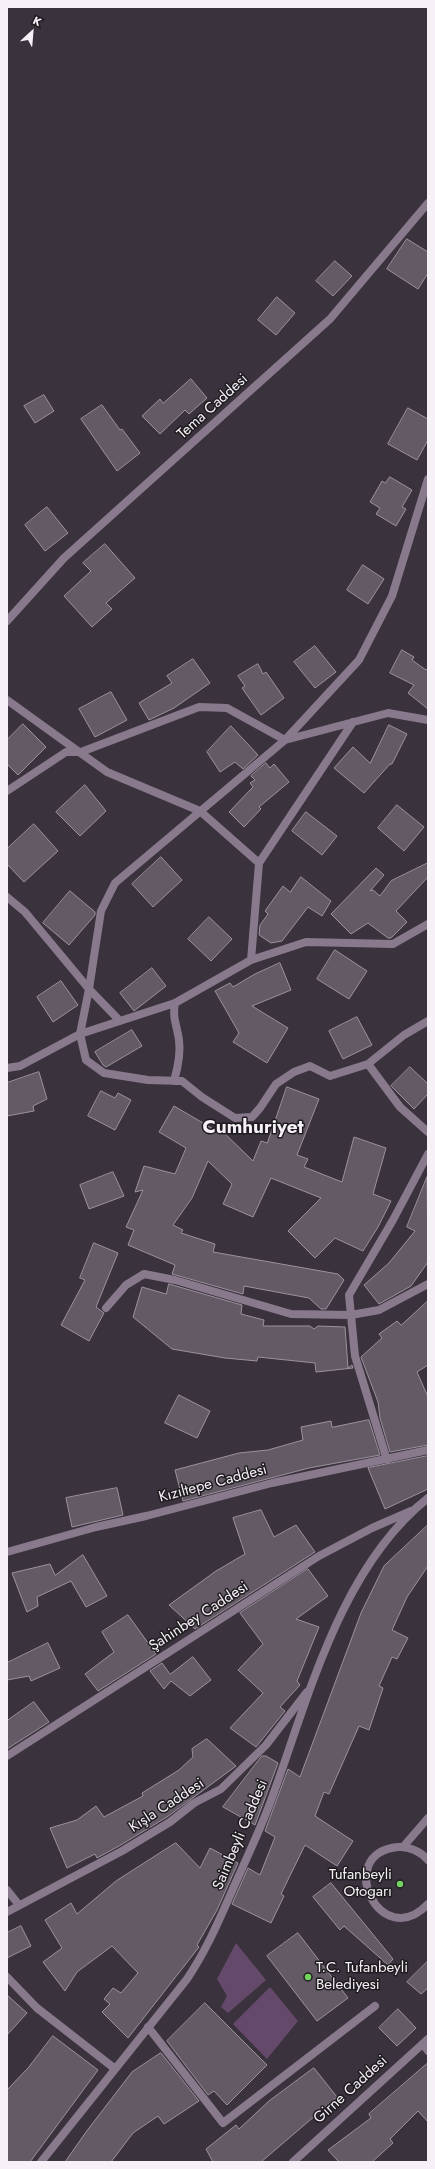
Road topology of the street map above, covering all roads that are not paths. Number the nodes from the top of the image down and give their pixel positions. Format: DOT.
graph roads {
  1 [pos="428,203"];
  2 [pos="428,479"];
  3 [pos="7,622"];
  4 [pos="7,700"];
  5 [pos="428,720"];
  6 [pos="353,722"];
  7 [pos="285,740"];
  8 [pos="81,752"];
  9 [pos="7,791"];
  10 [pos="200,811"];
  11 [pos="259,863"];
  12 [pos="7,896"];
  13 [pos="428,924"];
  14 [pos="251,960"];
  15 [pos="89,989"];
  16 [pos="175,1003"];
  17 [pos="120,1021"];
  18 [pos="428,1021"];
  19 [pos="80,1034"];
  20 [pos="368,1064"];
  21 [pos="7,1068"];
  22 [pos="174,1081"];
  23 [pos="428,1132"];
  24 [pos="428,1154"];
  25 [pos="428,1284"];
  26 [pos="106,1308"];
  27 [pos="351,1316"];
  28 [pos="428,1450"];
  29 [pos="386,1460"];
  30 [pos="428,1498"];
  31 [pos="412,1510"];
  32 [pos="7,1552"];
  33 [pos="312,1687"];
  34 [pos="7,1756"];
  35 [pos="428,1818"];
  36 [pos="403,1847"];
  37 [pos="428,1860"];
  38 [pos="7,1890"];
  39 [pos="428,1904"];
  40 [pos="19,1905"];
  41 [pos="7,1912"];
  42 [pos="7,1977"];
  43 [pos="375,2006"];
  44 [pos="148,2027"];
  45 [pos="425,2041"];
  46 [pos="428,2051"];
  47 [pos="114,2068"];
  48 [pos="40,2162"];
  49 [pos="293,2162"];
  1 -- 3 [label="street, Tema Caddesi"];
  2 -- 7 [label="street"];
  4 -- 8 [label="street"];
  5 -- 6 [label="street"];
  6 -- 7 [label="street"];
  6 -- 11 [label="street"];
  7 -- 8 [label="street"];
  7 -- 10 [label="street"];
  8 -- 9 [label="street"];
  8 -- 10 [label="street"];
  10 -- 11 [label="street"];
  10 -- 15 [label="street"];
  11 -- 14 [label="street"];
  12 -- 15 [label="street"];
  13 -- 14 [label="street"];
  14 -- 16 [label="street"];
  15 -- 17 [label="street"];
  15 -- 19 [label="street"];
  16 -- 17 [label="street"];
  16 -- 22 [label="street"];
  17 -- 19 [label="street"];
  18 -- 20 [label="street"];
  19 -- 21 [label="street"];
  19 -- 22 [label="street"];
  20 -- 22 [label="street"];
  20 -- 23 [label="street"];
  24 -- 27 [label="street"];
  25 -- 27 [label="street"];
  26 -- 27 [label="street"];
  27 -- 29 [label="street"];
  28 -- 29 [label="street, Kızıltepe Caddesi"];
  29 -- 32 [label="street, Kızıltepe Caddesi"];
  30 -- 31 [label="street, Saimbeyli Caddesi"];
  31 -- 33 [label="street, Saimbeyli Caddesi"];
  31 -- 34 [label="street, Şahinbey Caddesi"];
  33 -- 40 [label="street, Kışla Caddesi"];
  33 -- 44 [label="street, Saimbeyli Caddesi"];
  35 -- 36 [label="street"];
  36 -- 37 [label="street"];
  36 -- 39 [label="street"];
  38 -- 40 [label="street"];
  40 -- 41 [label="street, Kışla Caddesi"];
  42 -- 47 [label="street"];
  43 -- 44 [label="street"];
  44 -- 47 [label="street, Saimbeyli Caddesi"];
  45 -- 46 [label="street"];
  45 -- 49 [label="street, Girne Caddesi"];
  47 -- 48 [label="street, Saimbeyli Caddesi"];
}
